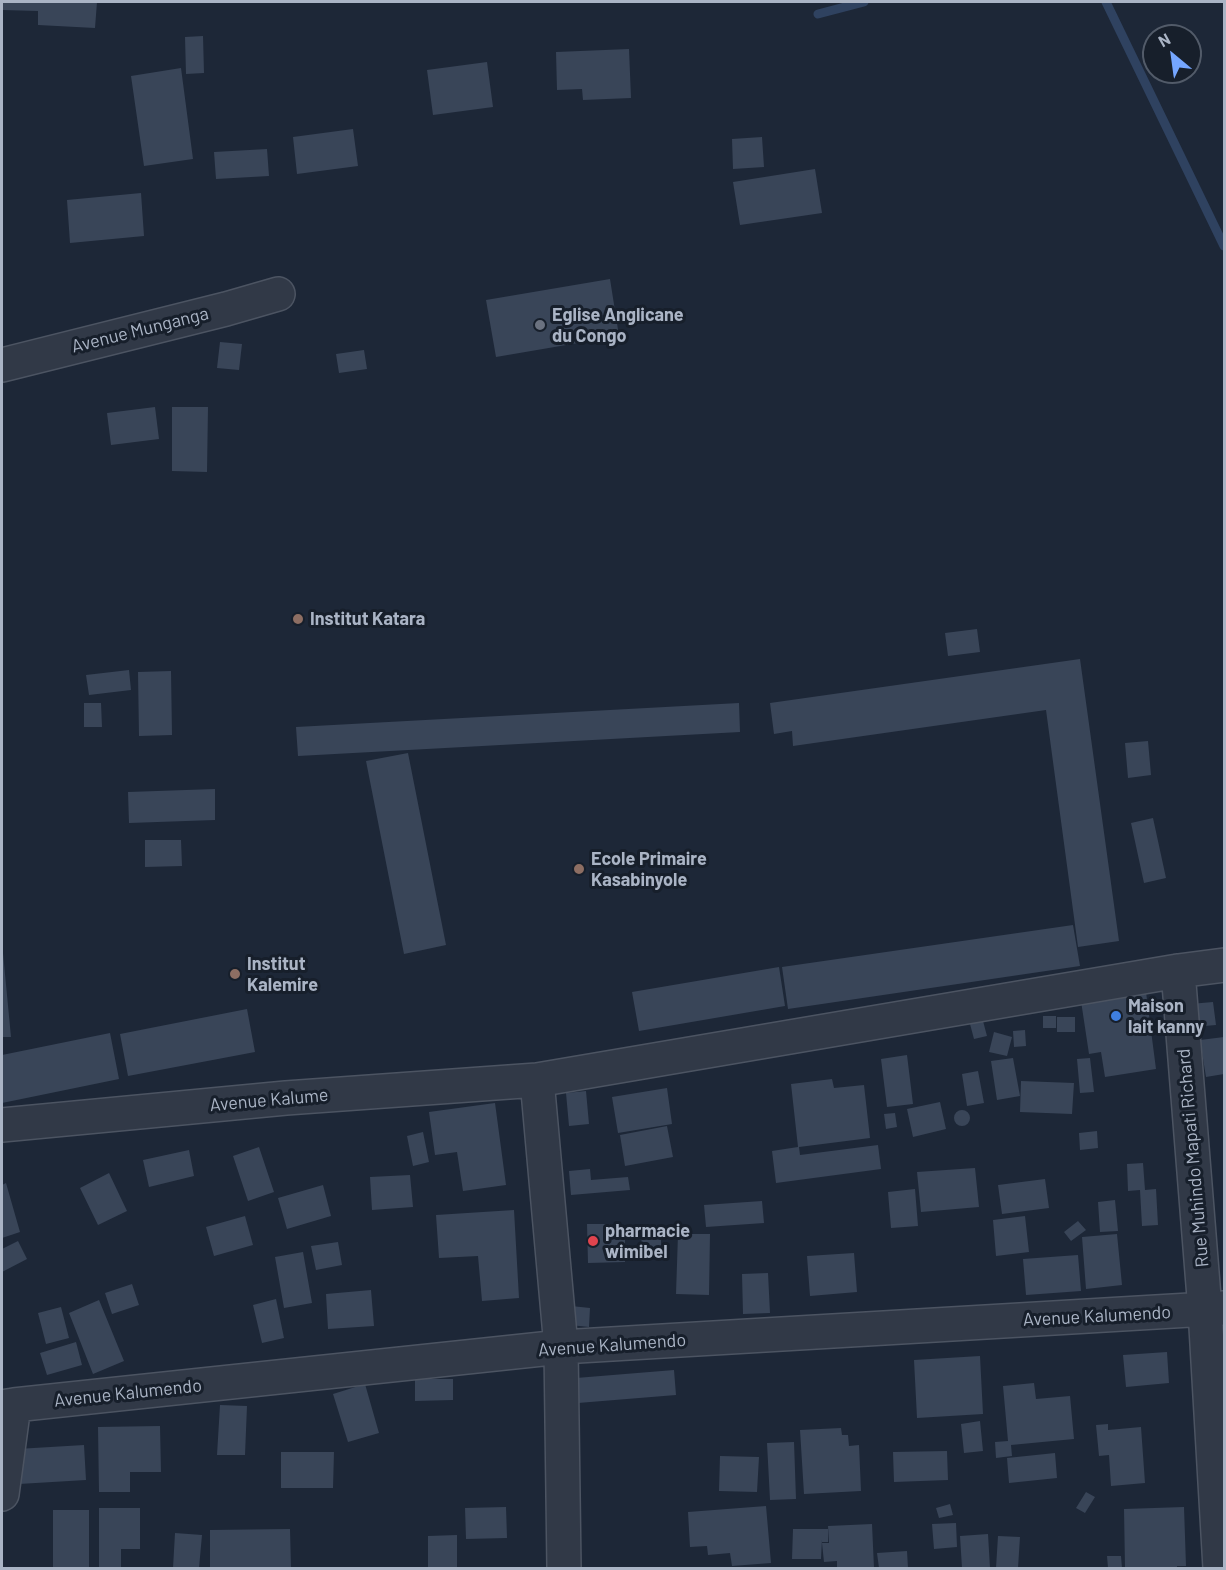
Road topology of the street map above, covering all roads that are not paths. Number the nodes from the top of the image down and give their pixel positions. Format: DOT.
graph roads {
  1 [pos="278,294"];
  2 [pos="2,365"];
  3 [pos="1224,965"];
  4 [pos="1178,970"];
  5 [pos="537,1080"];
  6 [pos="2,1125"];
  7 [pos="1215,1309"];
  8 [pos="561,1347"];
  9 [pos="8,1406"];
  10 [pos="2,1494"];
  11 [pos="564,1569"];
  12 [pos="1220,1569"];
  1 -- 2 [label="street, Avenue Munganga"];
  3 -- 4 [label="street, Avenue Kalume"];
  4 -- 5 [label="street, Avenue Kalume"];
  4 -- 7 [label="street, Rue Muhindo Mapati Richard"];
  5 -- 6 [label="street, Avenue Kalume"];
  5 -- 8 [label="street"];
  7 -- 8 [label="street, Avenue Kalumendo"];
  7 -- 12 [label="street, Rue Muhindo Mapati Richard"];
  8 -- 9 [label="street, Avenue Kalumendo"];
  8 -- 11 [label="street"];
  9 -- 10 [label="street"];
}
